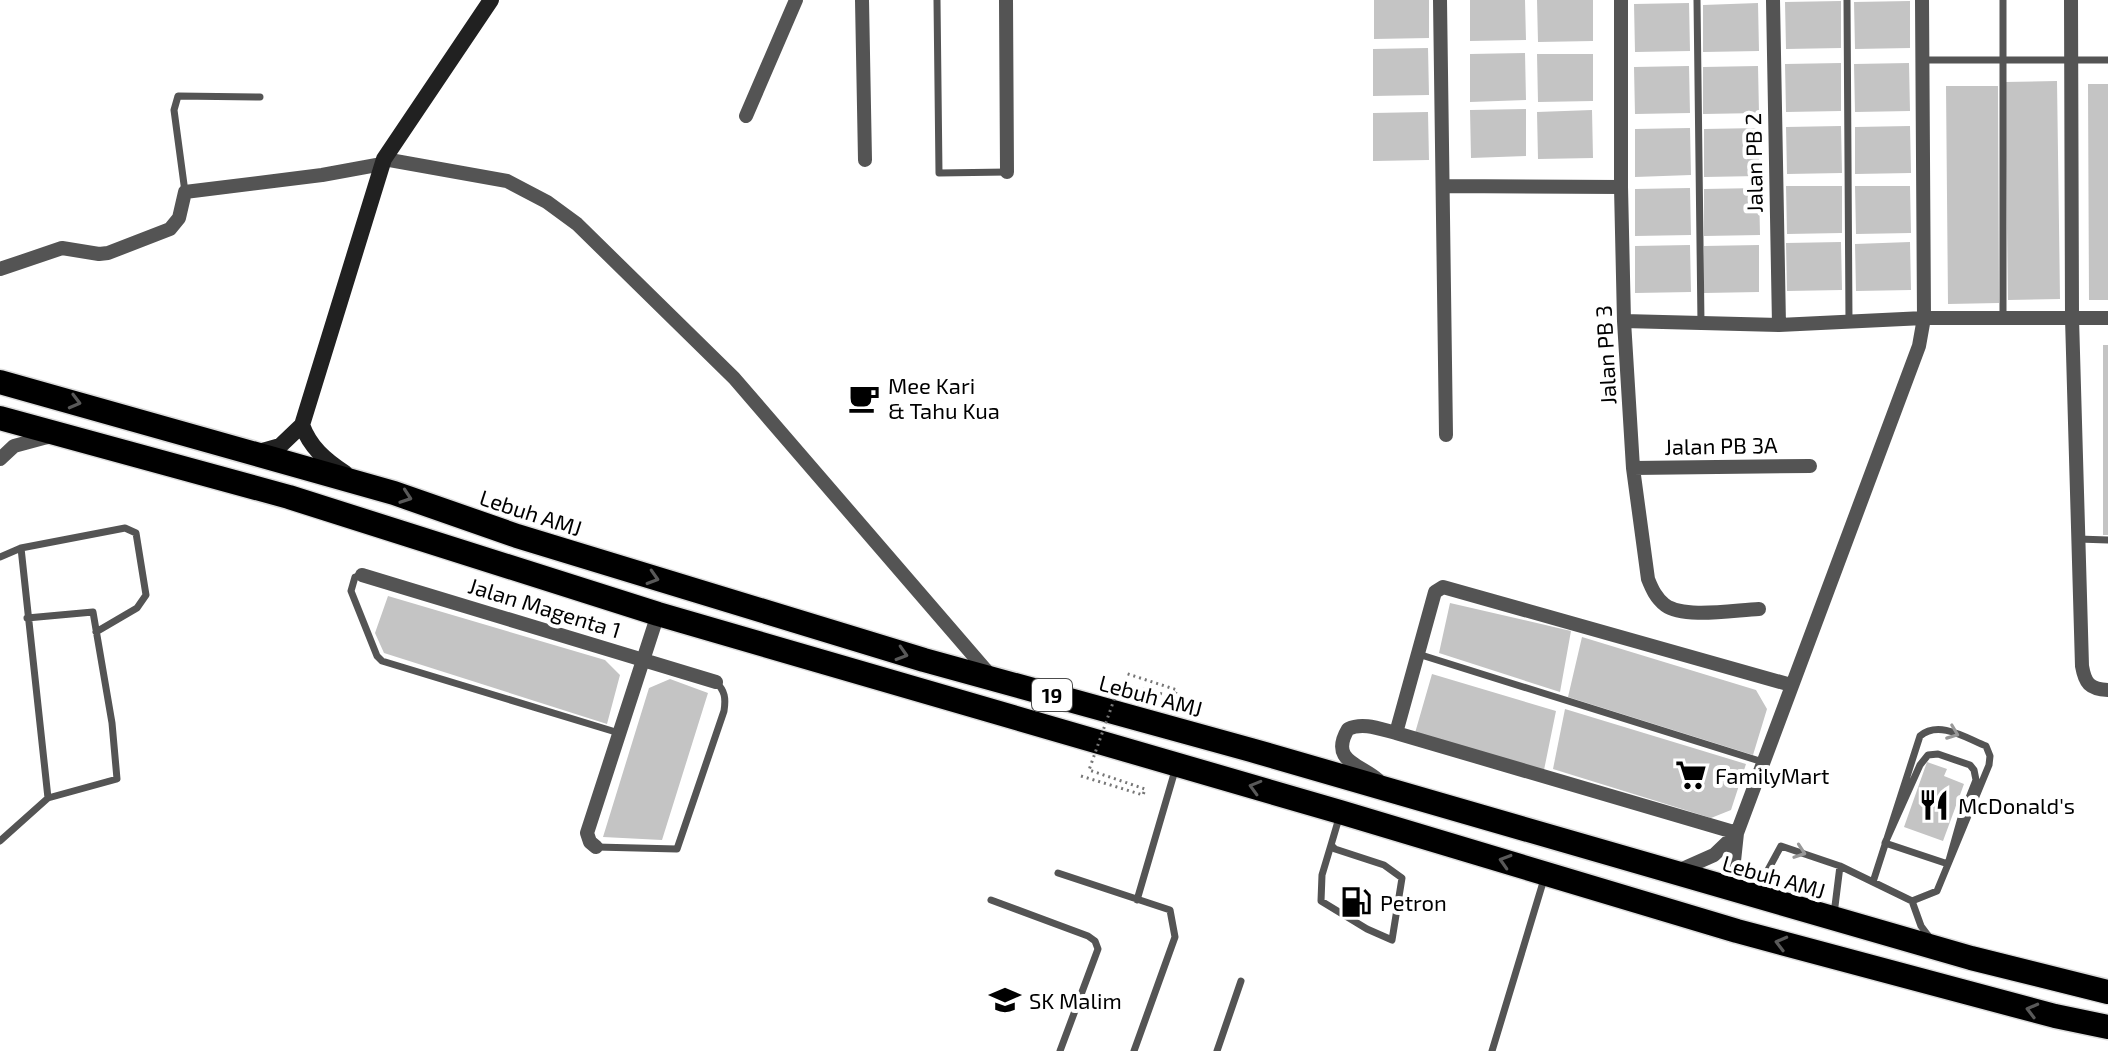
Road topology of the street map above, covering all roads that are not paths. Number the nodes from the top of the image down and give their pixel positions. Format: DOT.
graph roads {
  1 [pos="491,0"];
  2 [pos="796,0"];
  3 [pos="862,0"];
  4 [pos="937,0"];
  5 [pos="1006,0"];
  6 [pos="1440,0"];
  7 [pos="1621,0"];
  8 [pos="1697,0"];
  9 [pos="1773,0"];
  10 [pos="1847,0"];
  11 [pos="1922,0"];
  12 [pos="2003,0"];
  13 [pos="2071,0"];
  14 [pos="1922,60"];
  15 [pos="2002,60"];
  16 [pos="2070,60"];
  17 [pos="2108,60"];
  18 [pos="260,97"];
  19 [pos="746,116"];
  20 [pos="865,160"];
  21 [pos="383,161"];
  22 [pos="1007,172"];
  23 [pos="1443,186"];
  24 [pos="1621,187"];
  25 [pos="185,192"];
  26 [pos="0,269"];
  27 [pos="1924,318"];
  28 [pos="2003,318"];
  29 [pos="2072,318"];
  30 [pos="2108,318"];
  31 [pos="1624,321"];
  32 [pos="1849,322"];
  33 [pos="1701,323"];
  34 [pos="1779,325"];
  35 [pos="0,382"];
  36 [pos="0,418"];
  37 [pos="302,425"];
  38 [pos="59,435"];
  39 [pos="1446,435"];
  40 [pos="253,452"];
  41 [pos="0,459"];
  42 [pos="1810,466"];
  43 [pos="1633,468"];
  44 [pos="366,484"];
  45 [pos="2078,539"];
  46 [pos="2108,540"];
  47 [pos="21,548"];
  48 [pos="0,557"];
  49 [pos="362,575"];
  50 [pos="1759,609"];
  51 [pos="658,614"];
  52 [pos="27,618"];
  53 [pos="96,632"];
  54 [pos="1418,654"];
  55 [pos="643,659"];
  56 [pos="994,680"];
  57 [pos="716,682"];
  58 [pos="1791,685"];
  59 [pos="2108,690"];
  60 [pos="619,733"];
  61 [pos="1396,733"];
  62 [pos="1763,762"];
  63 [pos="1177,765"];
  64 [pos="1380,788"];
  65 [pos="48,798"];
  66 [pos="1340,812"];
  67 [pos="1737,833"];
  68 [pos="0,841"];
  69 [pos="1885,843"];
  70 [pos="1331,845"];
  71 [pos="596,847"];
  72 [pos="1948,864"];
  73 [pos="1840,866"];
  74 [pos="1058,873"];
  75 [pos="1546,873"];
  76 [pos="1670,873"];
  77 [pos="1873,882"];
  78 [pos="1747,895"];
  79 [pos="991,900"];
  80 [pos="1137,900"];
  81 [pos="1912,901"];
  82 [pos="1834,920"];
  83 [pos="1938,949"];
  84 [pos="1241,981"];
  85 [pos="2102,994"];
  86 [pos="2108,1027"];
  87 [pos="1060,1051"];
  88 [pos="1134,1051"];
  89 [pos="1217,1051"];
  90 [pos="1492,1051"];
  1 -- 21 [label="street"];
  2 -- 19 [label="street"];
  3 -- 20 [label="street"];
  4 -- 22 [label="lane"];
  5 -- 22 [label="street"];
  6 -- 23 [label="street"];
  7 -- 24 [label="street, Jalan PB 3"];
  8 -- 33 [label="lane"];
  9 -- 34 [label="street, Jalan PB 2"];
  10 -- 32 [label="lane"];
  11 -- 14 [label="street"];
  12 -- 15 [label="lane"];
  13 -- 16 [label="street"];
  14 -- 15 [label="lane"];
  14 -- 27 [label="street"];
  15 -- 16 [label="lane"];
  15 -- 28 [label="lane"];
  16 -- 17 [label="lane"];
  16 -- 29 [label="street"];
  18 -- 25 [label="lane"];
  21 -- 25 [label="street"];
  21 -- 37 [label="street"];
  21 -- 56 [label="street"];
  23 -- 24 [label="street"];
  23 -- 39 [label="street"];
  24 -- 31 [label="street, Jalan PB 3"];
  25 -- 26 [label="street"];
  27 -- 28 [label="street"];
  27 -- 32 [label="street"];
  27 -- 58 [label="street"];
  28 -- 29 [label="street"];
  29 -- 30 [label="street"];
  29 -- 45 [label="street"];
  31 -- 33 [label="street"];
  31 -- 43 [label="street, Jalan PB 3"];
  32 -- 34 [label="street"];
  33 -- 34 [label="street"];
  35 -- 40 [label="highway, Lebuh AMJ / 19, one-way"];
  36 -- 38 [label="highway, 19"];
  37 -- 40 [label="street"];
  37 -- 44 [label="street"];
  38 -- 41 [label="street"];
  38 -- 51 [label="highway, 19"];
  40 -- 44 [label="highway, Lebuh AMJ / 19"];
  42 -- 43 [label="street, Jalan PB 3A"];
  43 -- 50 [label="street, Jalan PB 3"];
  44 -- 56 [label="highway, Lebuh AMJ / 19, one-way"];
  45 -- 46 [label="lane"];
  45 -- 59 [label="street"];
  47 -- 48 [label="lane"];
  47 -- 52 [label="lane"];
  47 -- 53 [label="lane"];
  49 -- 55 [label="street, Jalan Magenta 1"];
  49 -- 60 [label="lane"];
  51 -- 55 [label="street"];
  51 -- 63 [label="highway, 19"];
  52 -- 53 [label="lane"];
  52 -- 65 [label="lane"];
  53 -- 65 [label="lane"];
  54 -- 58 [label="street"];
  54 -- 61 [label="street"];
  54 -- 62 [label="lane"];
  55 -- 57 [label="street, Jalan Magenta 1"];
  55 -- 60 [label="street"];
  56 -- 64 [label="highway, Lebuh AMJ / 19"];
  57 -- 71 [label="lane"];
  58 -- 62 [label="street"];
  60 -- 71 [label="street"];
  61 -- 64 [label="street"];
  61 -- 67 [label="street"];
  62 -- 67 [label="street"];
  66 -- 63 [label="highway, 19, one-way"];
  63 -- 80 [label="lane"];
  64 -- 76 [label="highway, Lebuh AMJ / 19"];
  65 -- 68 [label="lane"];
  66 -- 70 [label="lane"];
  75 -- 66 [label="highway, 19, one-way"];
  67 -- 76 [label="street"];
  67 -- 78 [label="street"];
  69 -- 72 [label="lane"];
  69 -- 72 [label="lane"];
  69 -- 72 [label="lane, one-way"];
  69 -- 77 [label="lane"];
  70 -- 70 [label="lane"];
  72 -- 81 [label="lane"];
  73 -- 77 [label="lane"];
  78 -- 73 [label="lane, one-way"];
  73 -- 82 [label="lane"];
  74 -- 80 [label="lane"];
  86 -- 75 [label="highway, 19, one-way"];
  75 -- 90 [label="lane"];
  76 -- 78 [label="highway, Lebuh AMJ / 19"];
  77 -- 81 [label="lane"];
  78 -- 82 [label="highway, Lebuh AMJ / 19"];
  79 -- 87 [label="lane"];
  80 -- 88 [label="lane"];
  81 -- 83 [label="lane"];
  82 -- 83 [label="highway, Lebuh AMJ / 19"];
  83 -- 85 [label="highway, Lebuh AMJ / 19"];
  84 -- 89 [label="lane"];
}
